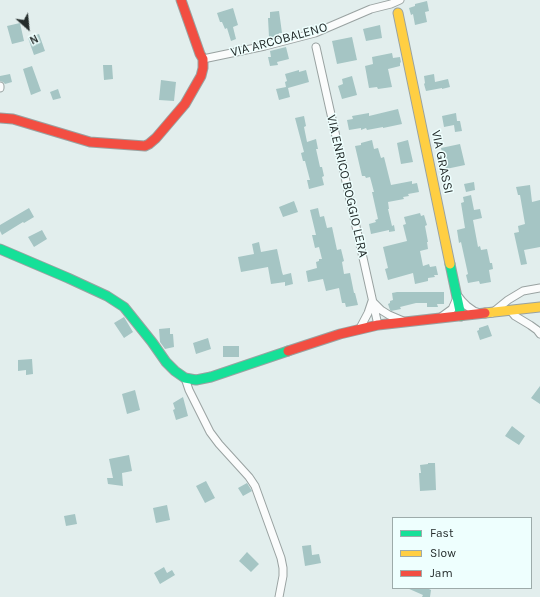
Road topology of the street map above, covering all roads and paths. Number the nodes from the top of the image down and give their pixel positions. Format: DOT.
graph roads {
  1 [pos="181,0"];
  2 [pos="400,0"];
  3 [pos="398,14"];
  4 [pos="316,47"];
  5 [pos="203,59"];
  6 [pos="0,118"];
  7 [pos="0,249"];
  8 [pos="540,288"];
  9 [pos="457,296"];
  10 [pos="372,301"];
  11 [pos="540,307"];
  12 [pos="510,310"];
  13 [pos="487,313"];
  14 [pos="461,316"];
  15 [pos="438,319"];
  16 [pos="405,322"];
  17 [pos="378,325"];
  18 [pos="359,330"];
  19 [pos="540,334"];
  20 [pos="185,378"];
  21 [pos="279,597"];
  1 -- 5 [label="street"];
  2 -- 5 [label="street, VIA ARCOBALENO"];
  3 -- 9 [label="street, VIA GRASSI"];
  4 -- 10 [label="street, VIA ENRICO BOGGIO LERA"];
  5 -- 6 [label="street"];
  7 -- 20 [label="street"];
  8 -- 13 [label="street"];
  9 -- 13 [label="street"];
  9 -- 14 [label="street, VIA GRASSI"];
  9 -- 15 [label="street"];
  10 -- 16 [label="street"];
  10 -- 17 [label="street, VIA ENRICO BOGGIO LERA"];
  10 -- 18 [label="street"];
  11 -- 12 [label="street"];
  12 -- 13 [label="street"];
  12 -- 19 [label="street"];
  13 -- 14 [label="street"];
  14 -- 15 [label="street"];
  15 -- 16 [label="street"];
  16 -- 17 [label="street"];
  17 -- 18 [label="street"];
  18 -- 20 [label="street"];
  20 -- 21 [label="street"];
}
